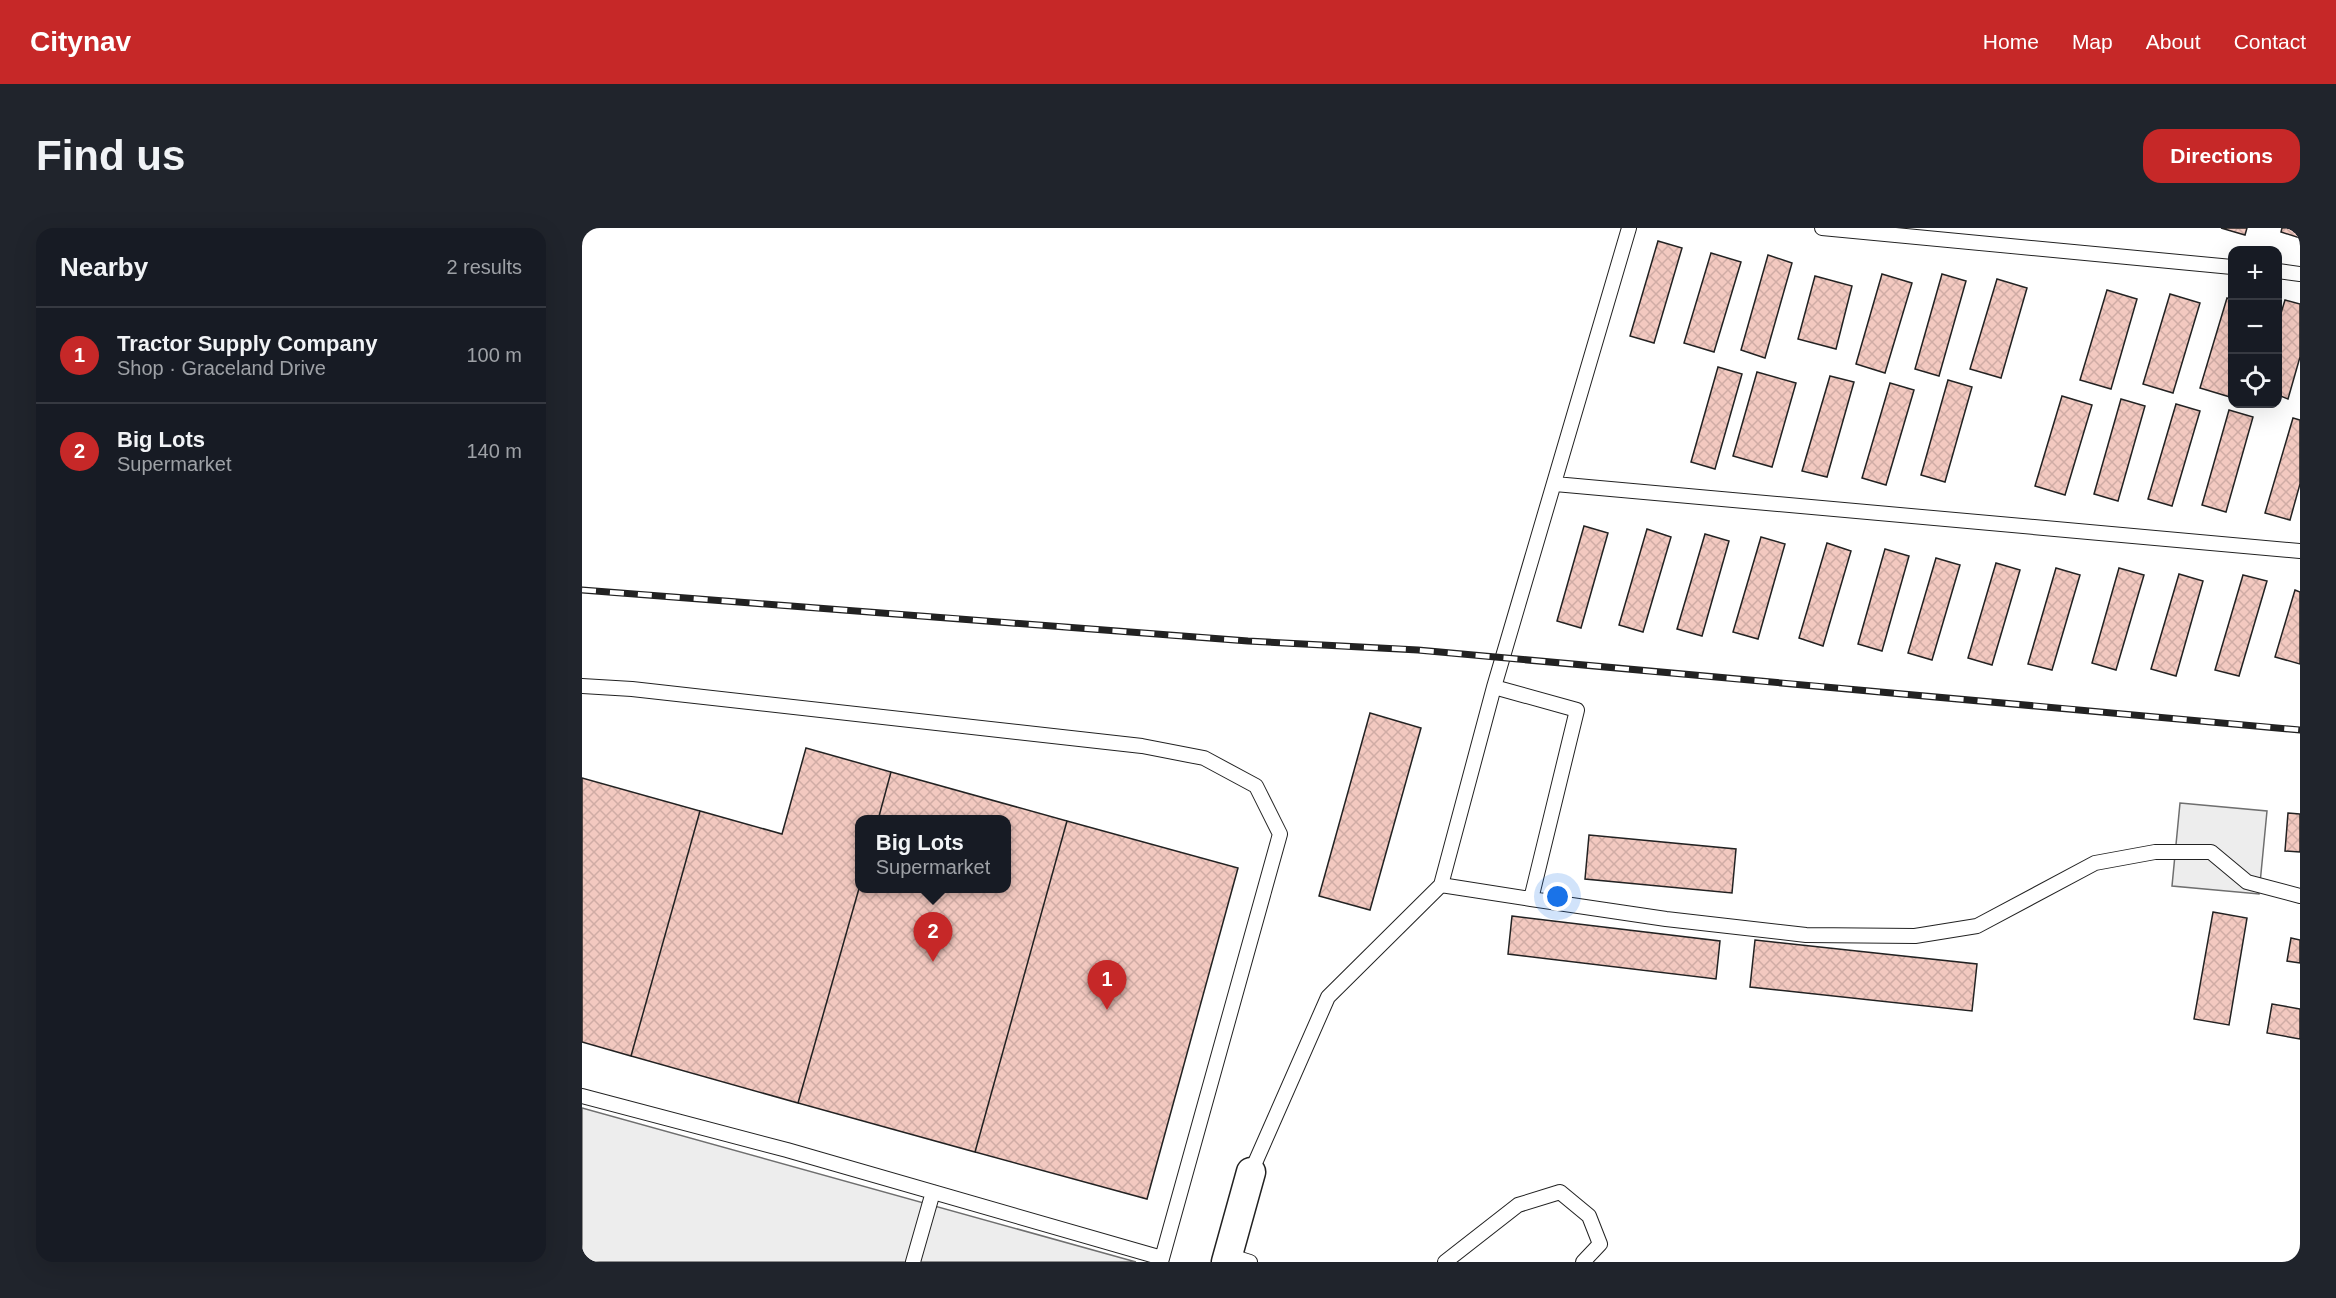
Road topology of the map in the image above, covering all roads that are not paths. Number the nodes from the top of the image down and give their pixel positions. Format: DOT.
graph roads {
  1 [pos="1629,228"];
  2 [pos="1822,228"];
  3 [pos="2228,267"];
  4 [pos="2282,272"];
  5 [pos="2300,274"];
  6 [pos="1555,484"];
  7 [pos="2300,552"];
  8 [pos="582,686"];
  9 [pos="1494,687"];
  10 [pos="1441,885"];
  11 [pos="2300,896"];
  12 [pos="1531,899"];
  13 [pos="582,1096"];
  14 [pos="1251,1172"];
  15 [pos="933,1192"];
  16 [pos="1161,1260"];
  17 [pos="1235,1260"];
  18 [pos="913,1262"];
  19 [pos="1445,1262"];
  20 [pos="1583,1262"];
  1 -- 6 [label="lane"];
  2 -- 3 [label="lane"];
  4 -- 5 [label="lane"];
  6 -- 7 [label="lane"];
  6 -- 9 [label="lane"];
  8 -- 16 [label="lane"];
  9 -- 10 [label="lane"];
  9 -- 12 [label="lane"];
  10 -- 12 [label="lane"];
  10 -- 14 [label="lane"];
  11 -- 12 [label="lane"];
  13 -- 15 [label="lane"];
  14 -- 17 [label="street"];
  15 -- 16 [label="lane"];
  15 -- 18 [label="lane"];
  19 -- 20 [label="lane"];
}
